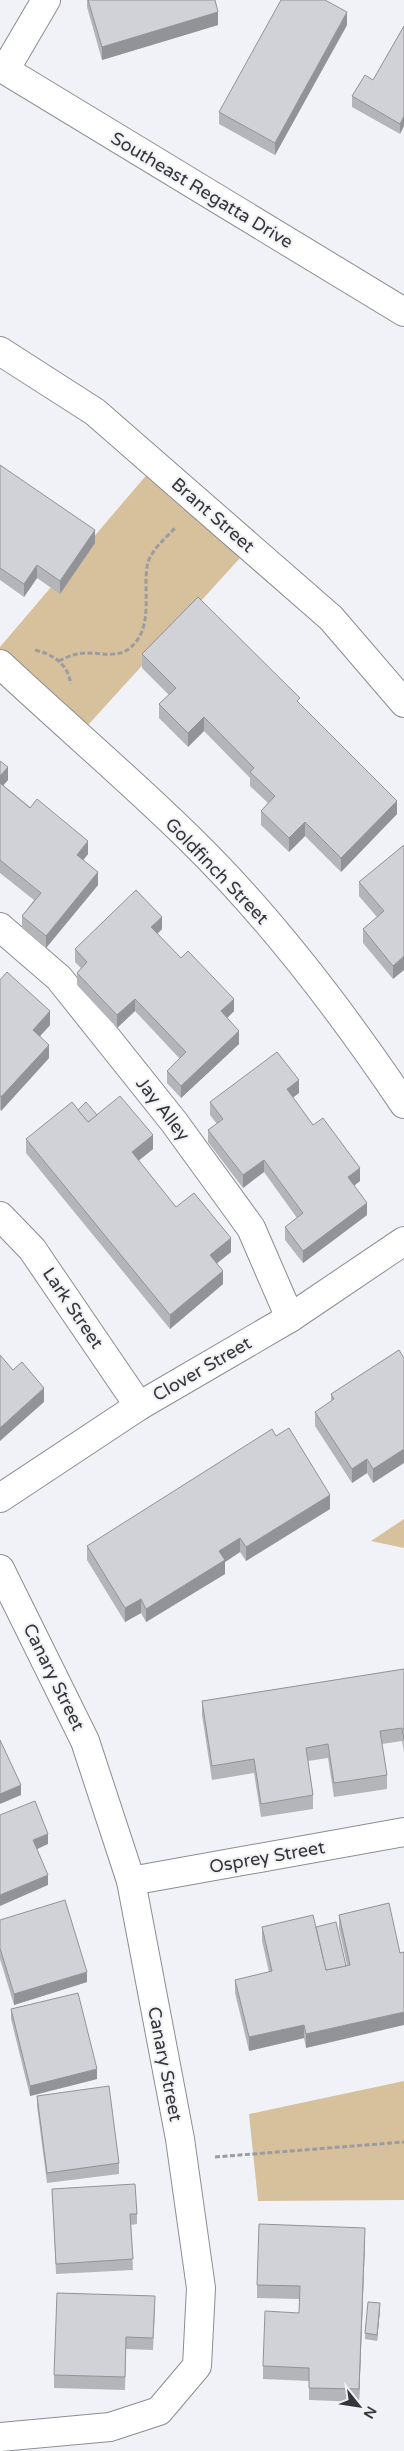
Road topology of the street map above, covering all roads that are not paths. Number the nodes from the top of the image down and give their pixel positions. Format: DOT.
graph roads {
  1 [pos="46,0"];
  2 [pos="3,69"];
  3 [pos="404,312"];
  4 [pos="0,351"];
  5 [pos="0,664"];
  6 [pos="404,703"];
  7 [pos="0,927"];
  8 [pos="404,1104"];
  9 [pos="0,1216"];
  10 [pos="404,1241"];
  11 [pos="290,1318"];
  12 [pos="139,1406"];
  13 [pos="0,1498"];
  14 [pos="0,1569"];
  15 [pos="404,1832"];
  16 [pos="130,1881"];
  17 [pos="0,2437"];
  1 -- 2 [label="street"];
  2 -- 3 [label="street, Southeast Regatta Drive"];
  4 -- 6 [label="street, Brant Street"];
  5 -- 8 [label="street, Goldfinch Street"];
  7 -- 11 [label="street, Jay Alley"];
  9 -- 12 [label="street, Lark Street"];
  10 -- 11 [label="street, Clover Street"];
  11 -- 12 [label="street, Clover Street"];
  12 -- 13 [label="street, Clover Street"];
  14 -- 16 [label="street, Canary Street"];
  15 -- 16 [label="street, Osprey Street"];
  16 -- 17 [label="street, Canary Street"];
}
